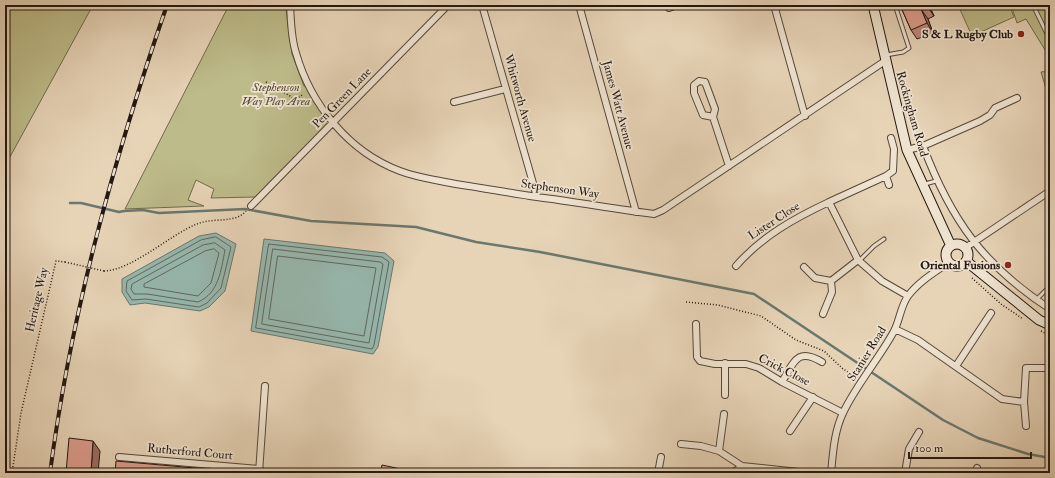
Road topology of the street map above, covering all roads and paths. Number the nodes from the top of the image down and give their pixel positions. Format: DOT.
graph roads {
  1 [pos="290,5"];
  2 [pos="448,5"];
  3 [pos="482,5"];
  4 [pos="579,5"];
  5 [pos="667,5"];
  6 [pos="677,5"];
  7 [pos="774,5"];
  8 [pos="873,5"];
  9 [pos="895,5"];
  10 [pos="1033,5"];
  11 [pos="1050,40"];
  12 [pos="885,58"];
  13 [pos="266,82"];
  14 [pos="505,88"];
  15 [pos="302,95"];
  16 [pos="1016,98"];
  17 [pos="294,100"];
  18 [pos="292,102"];
  19 [pos="454,102"];
  20 [pos="805,116"];
  21 [pos="713,117"];
  22 [pos="334,122"];
  23 [pos="892,138"];
  24 [pos="923,146"];
  25 [pos="907,150"];
  26 [pos="729,166"];
  27 [pos="886,176"];
  28 [pos="936,181"];
  29 [pos="889,185"];
  30 [pos="923,185"];
  31 [pos="1050,191"];
  32 [pos="537,197"];
  33 [pos="829,202"];
  34 [pos="251,206"];
  35 [pos="636,212"];
  36 [pos="244,214"];
  37 [pos="884,239"];
  38 [pos="972,241"];
  39 [pos="951,246"];
  40 [pos="965,248"];
  41 [pos="859,261"];
  42 [pos="948,262"];
  43 [pos="966,262"];
  44 [pos="736,266"];
  45 [pos="804,267"];
  46 [pos="831,281"];
  47 [pos="1050,286"];
  48 [pos="908,296"];
  49 [pos="1036,300"];
  50 [pos="686,302"];
  51 [pos="1050,309"];
  52 [pos="1027,311"];
  53 [pos="991,313"];
  54 [pos="823,314"];
  55 [pos="696,324"];
  56 [pos="1050,325"];
  57 [pos="895,329"];
  58 [pos="822,362"];
  59 [pos="725,364"];
  60 [pos="956,366"];
  61 [pos="1048,368"];
  62 [pos="864,378"];
  63 [pos="782,382"];
  64 [pos="265,386"];
  65 [pos="725,395"];
  66 [pos="813,397"];
  67 [pos="1024,402"];
  68 [pos="843,413"];
  69 [pos="724,414"];
  70 [pos="1026,426"];
  71 [pos="790,431"];
  72 [pos="918,432"];
  73 [pos="681,444"];
  74 [pos="720,451"];
  75 [pos="661,457"];
  76 [pos="119,458"];
  77 [pos="742,466"];
  78 [pos="259,471"];
  79 [pos="12,473"];
  80 [pos="274,473"];
  81 [pos="658,473"];
  82 [pos="733,473"];
  83 [pos="808,473"];
  84 [pos="831,473"];
  85 [pos="905,473"];
  1 -- 22 [label="street, Stephenson Way"];
  2 -- 22 [label="street, Pen Green Lane"];
  3 -- 14 [label="street, Whitworth Avenue"];
  4 -- 35 [label="street, James Watt Avenue"];
  5 -- 6 [label="street"];
  7 -- 20 [label="street"];
  8 -- 12 [label="street, Rockingham Road"];
  9 -- 12 [label="lane"];
  10 -- 11 [label="lane"];
  12 -- 20 [label="street, Stephenson Way"];
  12 -- 25 [label="street, Rockingham Road"];
  13 -- 17 [label="path"];
  14 -- 19 [label="street"];
  14 -- 32 [label="street, Whitworth Avenue"];
  15 -- 17 [label="path"];
  16 -- 24 [label="street"];
  17 -- 18 [label="path"];
  20 -- 26 [label="street, Stephenson Way"];
  21 -- 21 [label="street"];
  21 -- 26 [label="street"];
  22 -- 32 [label="street, Stephenson Way"];
  22 -- 34 [label="street, Pen Green Lane"];
  23 -- 27 [label="street"];
  24 -- 25 [label="street"];
  24 -- 28 [label="street"];
  25 -- 30 [label="street, Rockingham Road"];
  26 -- 35 [label="street, Stephenson Way"];
  27 -- 29 [label="street"];
  27 -- 33 [label="street, Lister Close"];
  28 -- 30 [label="lane"];
  28 -- 38 [label="street"];
  30 -- 39 [label="street, Rockingham Road"];
  31 -- 38 [label="street"];
  32 -- 35 [label="street, Stephenson Way"];
  33 -- 41 [label="street"];
  33 -- 44 [label="street, Lister Close"];
  36 -- 79 [label="path, Heritage Way, bridge"];
  37 -- 41 [label="lane"];
  38 -- 40 [label="street"];
  38 -- 49 [label="street"];
  39 -- 40 [label="street"];
  39 -- 42 [label="street"];
  40 -- 43 [label="street"];
  41 -- 46 [label="street"];
  41 -- 48 [label="street"];
  42 -- 43 [label="street"];
  42 -- 48 [label="street, Stanier Road"];
  43 -- 52 [label="street"];
  45 -- 46 [label="street"];
  46 -- 54 [label="street"];
  47 -- 49 [label="lane"];
  48 -- 57 [label="street, Stanier Road"];
  49 -- 51 [label="street"];
  49 -- 52 [label="street"];
  50 -- 62 [label="path"];
  52 -- 56 [label="street"];
  53 -- 60 [label="street"];
  55 -- 59 [label="street, Crick Close"];
  57 -- 60 [label="street"];
  57 -- 62 [label="street, Stanier Road"];
  58 -- 63 [label="street"];
  59 -- 63 [label="street, Crick Close"];
  59 -- 65 [label="street"];
  60 -- 67 [label="street"];
  61 -- 67 [label="street"];
  62 -- 68 [label="street, Stanier Road"];
  63 -- 66 [label="street, Crick Close"];
  64 -- 78 [label="street"];
  66 -- 68 [label="street, Crick Close"];
  66 -- 71 [label="street"];
  67 -- 70 [label="street"];
  68 -- 84 [label="street, Stanier Road"];
  69 -- 74 [label="street"];
  72 -- 85 [label="street"];
  73 -- 74 [label="street"];
  74 -- 77 [label="street"];
  75 -- 81 [label="street"];
  76 -- 78 [label="street, Rutherford Court"];
  77 -- 82 [label="street"];
  77 -- 83 [label="street"];
  78 -- 80 [label="lane"];
}
